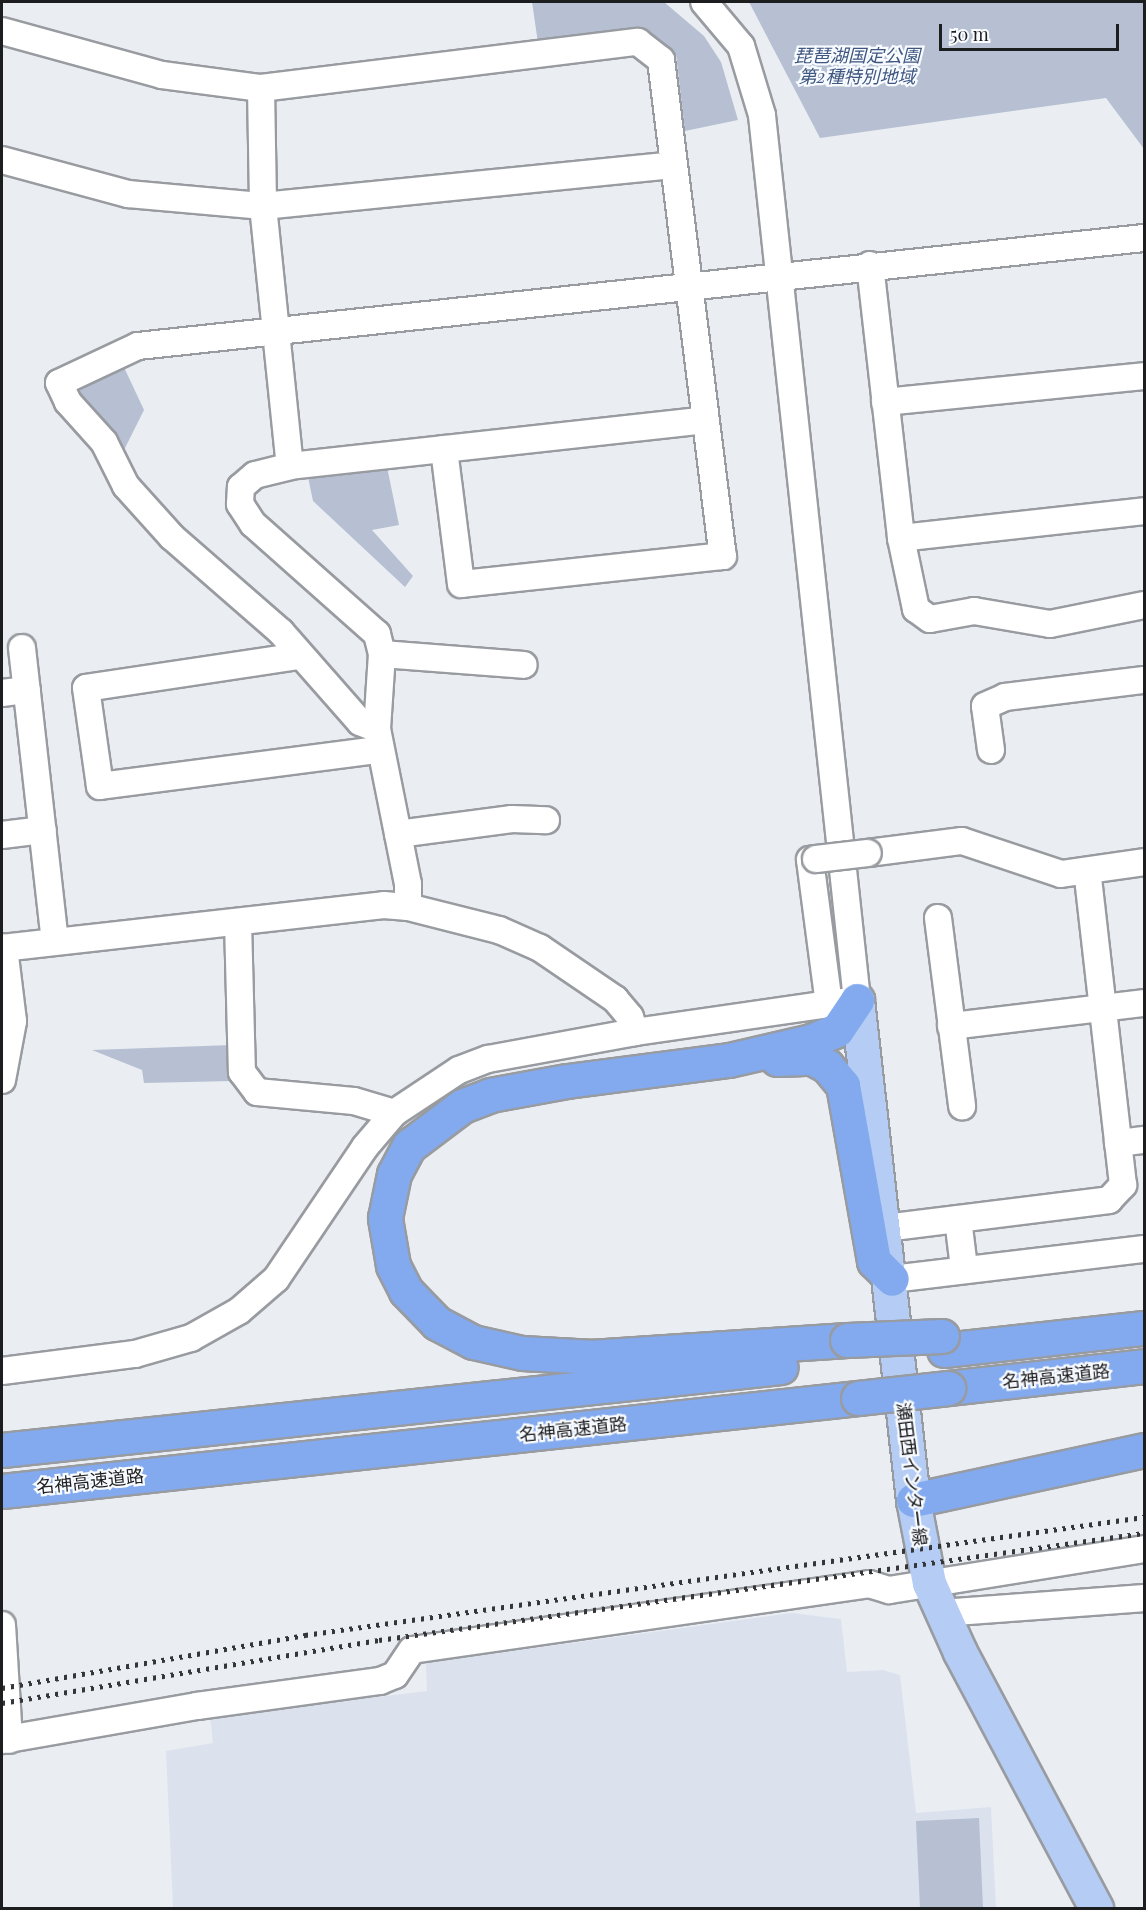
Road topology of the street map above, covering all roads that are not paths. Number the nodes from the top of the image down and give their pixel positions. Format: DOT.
graph roads {
  1 [pos="704,2"];
  2 [pos="2,31"];
  3 [pos="261,88"];
  4 [pos="2,160"];
  5 [pos="673,165"];
  6 [pos="263,206"];
  7 [pos="1144,238"];
  8 [pos="870,265"];
  9 [pos="780,276"];
  10 [pos="688,286"];
  11 [pos="277,333"];
  12 [pos="1144,375"];
  13 [pos="885,402"];
  14 [pos="704,420"];
  15 [pos="444,449"];
  16 [pos="290,466"];
  17 [pos="1144,511"];
  18 [pos="901,538"];
  19 [pos="1144,605"];
  20 [pos="22,648"];
  21 [pos="382,654"];
  22 [pos="299,656"];
  23 [pos="524,665"];
  24 [pos="1144,680"];
  25 [pos="27,690"];
  26 [pos="2,693"];
  27 [pos="378,740"];
  28 [pos="991,750"];
  29 [pos="546,820"];
  30 [pos="43,830"];
  31 [pos="398,834"];
  32 [pos="2,835"];
  33 [pos="1144,862"];
  34 [pos="1087,871"];
  35 [pos="408,907"];
  36 [pos="938,918"];
  37 [pos="238,922"];
  38 [pos="55,940"];
  39 [pos="3,948"];
  40 [pos="843,1002"];
  41 [pos="1144,1004"];
  42 [pos="1103,1009"];
  43 [pos="951,1026"];
  44 [pos="635,1032"];
  45 [pos="729,1060"];
  46 [pos="2,1080"];
  47 [pos="962,1106"];
  48 [pos="394,1113"];
  49 [pos="1144,1140"];
  50 [pos="1118,1143"];
  51 [pos="958,1219"];
  52 [pos="885,1228"];
  53 [pos="1144,1249"];
  54 [pos="964,1268"];
  55 [pos="892,1279"];
  56 [pos="1144,1328"];
  57 [pos="849,1350"];
  58 [pos="1144,1366"];
  59 [pos="2,1371"];
  60 [pos="2,1450"];
  61 [pos="1144,1450"];
  62 [pos="2,1491"];
  63 [pos="914,1500"];
  64 [pos="1144,1549"];
  65 [pos="929,1583"];
  66 [pos="1144,1598"];
  67 [pos="941,1613"];
  68 [pos="2,1625"];
  69 [pos="5,1740"];
  70 [pos="1096,1908"];
  1 -- 9 [label="street"];
  2 -- 3 [label="street"];
  3 -- 5 [label="street"];
  3 -- 6 [label="street"];
  4 -- 6 [label="street"];
  5 -- 6 [label="street"];
  5 -- 10 [label="street"];
  6 -- 11 [label="street"];
  7 -- 8 [label="street"];
  8 -- 9 [label="street"];
  8 -- 13 [label="street"];
  9 -- 10 [label="street"];
  9 -- 40 [label="street"];
  10 -- 11 [label="street"];
  10 -- 14 [label="street"];
  11 -- 16 [label="street"];
  11 -- 22 [label="street"];
  12 -- 13 [label="street"];
  13 -- 18 [label="street"];
  14 -- 15 [label="street"];
  14 -- 15 [label="street"];
  15 -- 16 [label="street"];
  16 -- 21 [label="street"];
  17 -- 18 [label="street"];
  18 -- 19 [label="street"];
  20 -- 25 [label="street"];
  21 -- 23 [label="street"];
  21 -- 27 [label="street"];
  22 -- 27 [label="street"];
  22 -- 27 [label="street"];
  24 -- 28 [label="street"];
  25 -- 26 [label="street"];
  25 -- 30 [label="street"];
  27 -- 31 [label="street"];
  29 -- 31 [label="street"];
  30 -- 32 [label="street"];
  30 -- 38 [label="street"];
  31 -- 35 [label="street"];
  33 -- 34 [label="street"];
  34 -- 40 [label="street, bridge"];
  34 -- 42 [label="street"];
  35 -- 37 [label="street"];
  35 -- 44 [label="street"];
  36 -- 43 [label="street"];
  37 -- 38 [label="street"];
  37 -- 48 [label="street"];
  38 -- 39 [label="street"];
  39 -- 46 [label="street"];
  40 -- 44 [label="street"];
  40 -- 45 [label="highway"];
  40 -- 52 [label="main road, 瀬田西インター線"];
  41 -- 42 [label="street"];
  42 -- 43 [label="street"];
  42 -- 50 [label="street"];
  43 -- 47 [label="street"];
  44 -- 48 [label="street"];
  45 -- 55 [label="highway"];
  45 -- 57 [label="highway"];
  48 -- 59 [label="street"];
  49 -- 50 [label="street"];
  50 -- 51 [label="street"];
  51 -- 52 [label="street"];
  51 -- 54 [label="street"];
  52 -- 55 [label="main road, 瀬田西インター線"];
  53 -- 54 [label="street"];
  54 -- 55 [label="street"];
  55 -- 63 [label="main road, 瀬田西インター線"];
  56 -- 57 [label="highway"];
  57 -- 60 [label="highway"];
  58 -- 62 [label="highway, 名神高速道路, bridge"];
  61 -- 63 [label="highway"];
  63 -- 65 [label="main road, 瀬田西インター線"];
  64 -- 65 [label="street"];
  65 -- 67 [label="main road, 瀬田西インター線"];
  65 -- 69 [label="street"];
  66 -- 67 [label="street"];
  67 -- 70 [label="main road, 瀬田西インター線"];
  68 -- 69 [label="street"];
}
